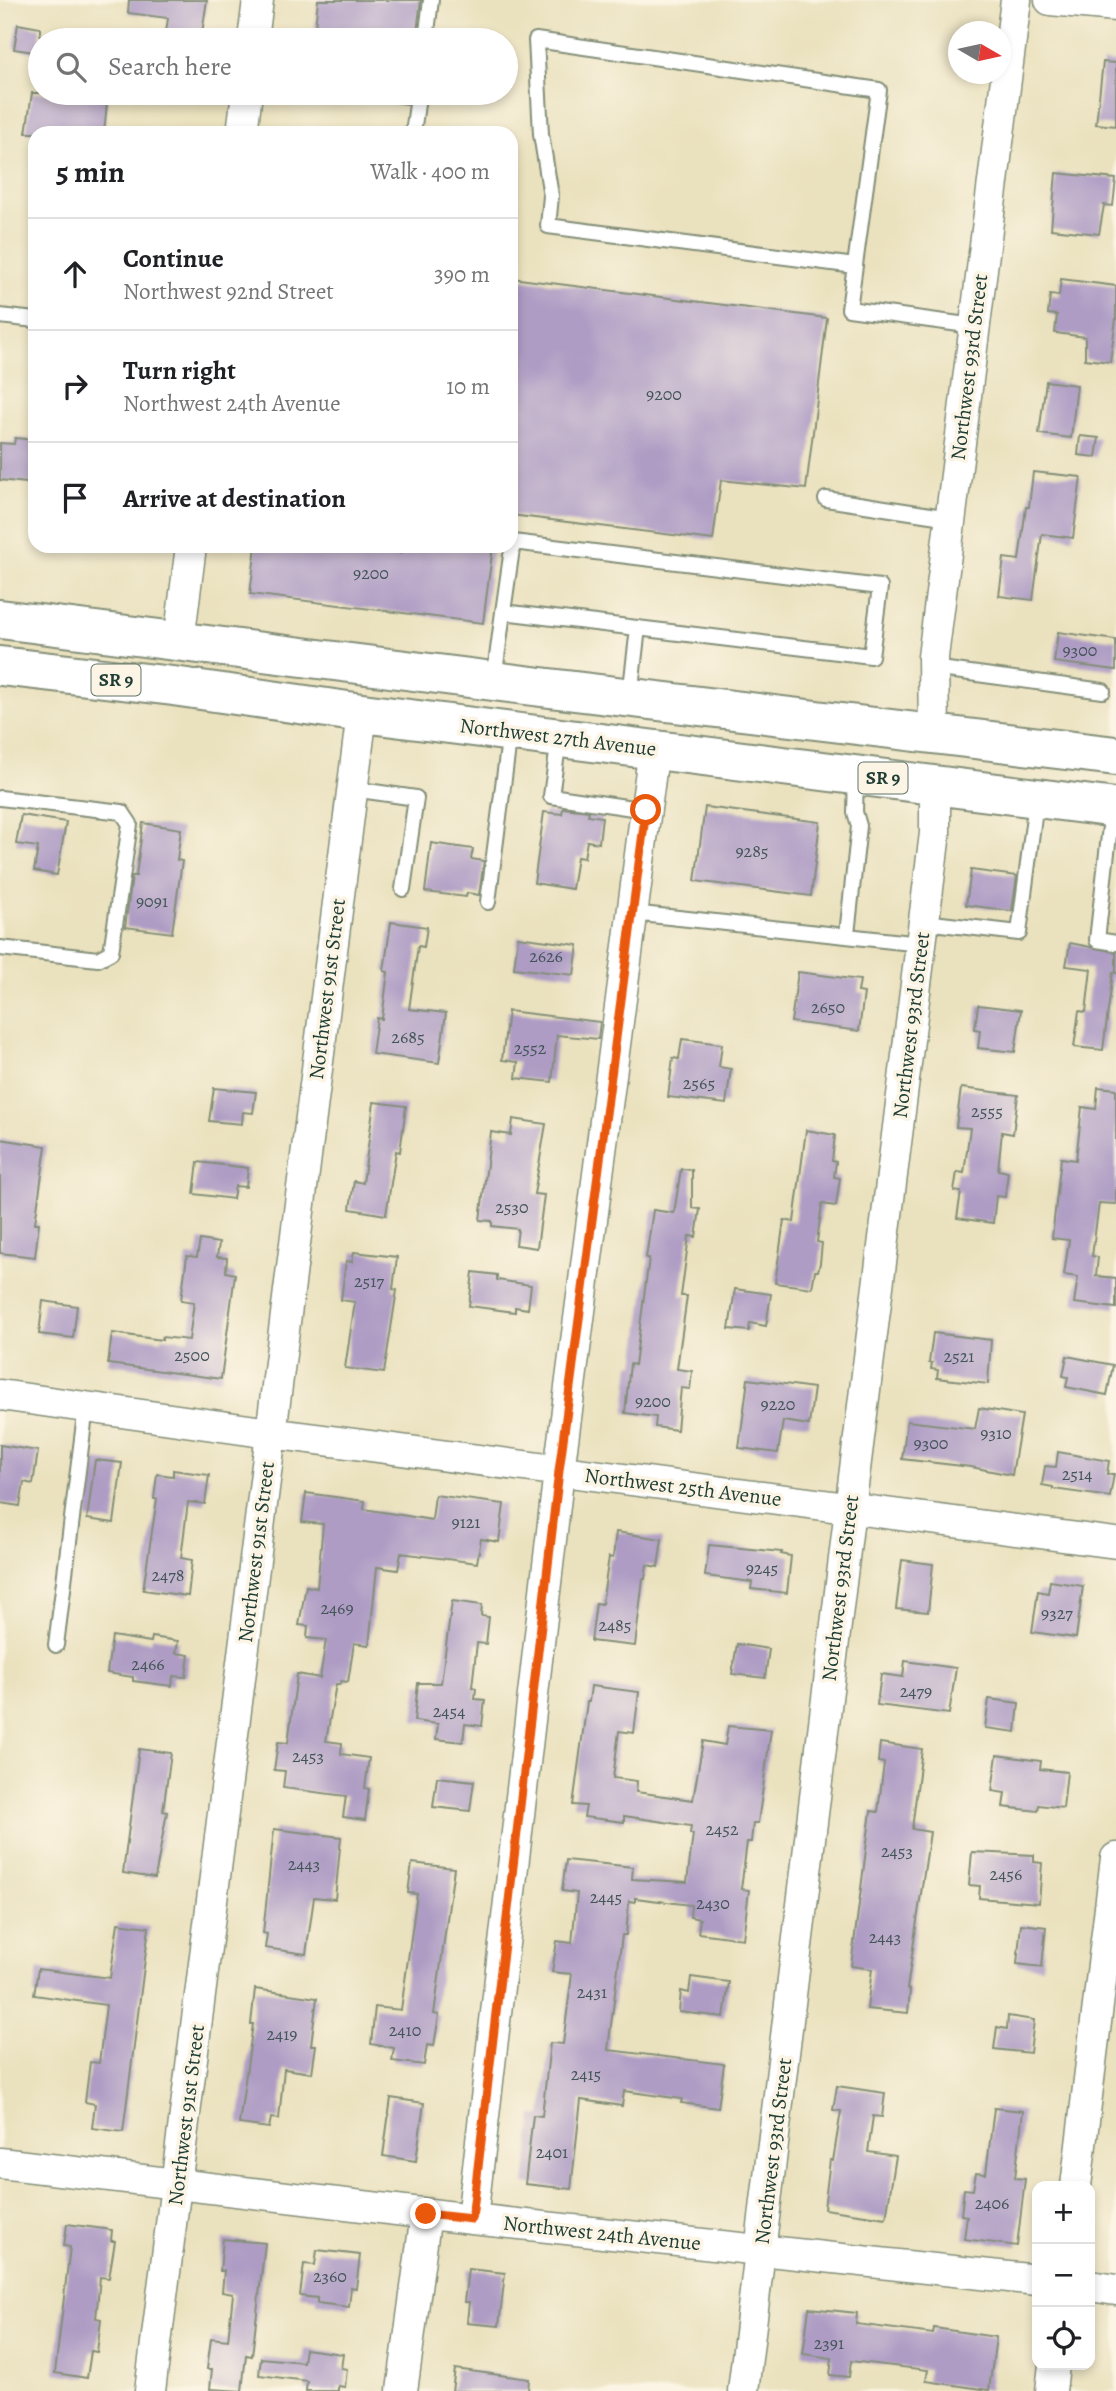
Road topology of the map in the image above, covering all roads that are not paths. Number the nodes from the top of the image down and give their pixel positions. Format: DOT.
graph roads {
  1 [pos="258,0"];
  2 [pos="431,0"];
  3 [pos="1016,0"];
  4 [pos="1050,0"];
  5 [pos="1116,6"];
  6 [pos="254,28"];
  7 [pos="428,28"];
  8 [pos="246,105"];
  9 [pos="417,105"];
  10 [pos="243,126"];
  11 [pos="414,126"];
  12 [pos="855,266"];
  13 [pos="0,316"];
  14 [pos="28,319"];
  15 [pos="974,326"];
  16 [pos="826,499"];
  17 [pos="950,518"];
  18 [pos="518,543"];
  19 [pos="190,553"];
  20 [pos="511,553"];
  21 [pos="503,612"];
  22 [pos="0,619"];
  23 [pos="638,628"];
  24 [pos="179,641"];
  25 [pos="0,646"];
  26 [pos="0,666"];
  27 [pos="933,668"];
  28 [pos="494,681"];
  29 [pos="1103,691"];
  30 [pos="232,695"];
  31 [pos="629,698"];
  32 [pos="362,713"];
  33 [pos="510,731"];
  34 [pos="934,734"];
  35 [pos="560,737"];
  36 [pos="654,748"];
  37 [pos="1116,756"];
  38 [pos="856,774"];
  39 [pos="935,785"];
  40 [pos="353,789"];
  41 [pos="0,798"];
  42 [pos="1037,798"];
  43 [pos="1115,801"];
  44 [pos="646,810"];
  45 [pos="403,889"];
  46 [pos="488,902"];
  47 [pos="632,913"];
  48 [pos="923,933"];
  49 [pos="847,934"];
  50 [pos="1116,943"];
  51 [pos="0,948"];
  52 [pos="0,1395"];
  53 [pos="86,1407"];
  54 [pos="270,1433"];
  55 [pos="559,1471"];
  56 [pos="850,1508"];
  57 [pos="1116,1544"];
  58 [pos="56,1645"];
  59 [pos="1116,1858"];
  60 [pos="0,2163"];
  61 [pos="1077,2181"];
  62 [pos="177,2184"];
  63 [pos="426,2214"];
  64 [pos="472,2219"];
  65 [pos="761,2250"];
  66 [pos="1032,2279"];
  67 [pos="1095,2287"];
  68 [pos="1116,2290"];
  69 [pos="1053,2370"];
  70 [pos="150,2391"];
  71 [pos="402,2391"];
  72 [pos="743,2391"];
  73 [pos="1051,2391"];
  1 -- 6 [label="street"];
  2 -- 7 [label="lane"];
  3 -- 15 [label="street, Northwest 93rd Street"];
  4 -- 5 [label="street"];
  8 -- 10 [label="street"];
  9 -- 11 [label="lane"];
  12 -- 12 [label="lane"];
  12 -- 15 [label="lane"];
  13 -- 14 [label="lane"];
  15 -- 17 [label="street, Northwest 93rd Street"];
  16 -- 17 [label="lane"];
  17 -- 27 [label="street, Northwest 93rd Street"];
  18 -- 23 [label="lane"];
  19 -- 24 [label="street"];
  20 -- 21 [label="lane"];
  21 -- 23 [label="lane"];
  21 -- 28 [label="lane"];
  22 -- 24 [label="main road, SR 9"];
  23 -- 31 [label="lane"];
  24 -- 25 [label="main road"];
  24 -- 28 [label="main road, SR 9"];
  24 -- 30 [label="main road"];
  26 -- 30 [label="main road, Northwest 27th Avenue / SR 9"];
  27 -- 29 [label="lane"];
  27 -- 34 [label="street, Northwest 93rd Street"];
  28 -- 31 [label="main road, SR 9"];
  30 -- 32 [label="main road, Northwest 27th Avenue / SR 9"];
  31 -- 34 [label="main road, SR 9"];
  31 -- 36 [label="main road"];
  32 -- 33 [label="main road, Northwest 27th Avenue / SR 9"];
  32 -- 40 [label="street, Northwest 91st Street"];
  33 -- 35 [label="main road, Northwest 27th Avenue / SR 9"];
  33 -- 46 [label="lane"];
  34 -- 36 [label="main road"];
  34 -- 37 [label="main road, SR 9"];
  35 -- 36 [label="main road, Northwest 27th Avenue / SR 9"];
  35 -- 44 [label="lane"];
  36 -- 38 [label="main road, Northwest 27th Avenue / SR 9"];
  36 -- 44 [label="street"];
  38 -- 39 [label="main road, Northwest 27th Avenue / SR 9"];
  38 -- 49 [label="lane"];
  39 -- 42 [label="main road, Northwest 27th Avenue / SR 9"];
  39 -- 48 [label="street, Northwest 93rd Street"];
  40 -- 45 [label="lane"];
  40 -- 54 [label="street, Northwest 91st Street"];
  41 -- 51 [label="lane"];
  42 -- 43 [label="main road, Northwest 27th Avenue / SR 9"];
  42 -- 48 [label="lane"];
  43 -- 50 [label="lane"];
  44 -- 47 [label="street"];
  47 -- 49 [label="lane"];
  47 -- 55 [label="street"];
  48 -- 49 [label="lane"];
  48 -- 56 [label="street, Northwest 93rd Street"];
  52 -- 53 [label="street, Northwest 25th Avenue"];
  53 -- 54 [label="street, Northwest 25th Avenue"];
  53 -- 58 [label="lane"];
  54 -- 55 [label="street, Northwest 25th Avenue"];
  54 -- 62 [label="street, Northwest 91st Street"];
  55 -- 56 [label="street, Northwest 25th Avenue"];
  55 -- 64 [label="street"];
  56 -- 57 [label="street, Northwest 25th Avenue"];
  56 -- 65 [label="street, Northwest 93rd Street"];
  59 -- 61 [label="street"];
  60 -- 62 [label="street, Northwest 24th Avenue"];
  62 -- 63 [label="street, Northwest 24th Avenue"];
  62 -- 70 [label="street, Northwest 91st Street"];
  63 -- 64 [label="street, Northwest 24th Avenue"];
  63 -- 71 [label="street"];
  64 -- 65 [label="street, Northwest 24th Avenue"];
  65 -- 66 [label="street, Northwest 24th Avenue"];
  65 -- 72 [label="street, Northwest 93rd Street"];
  67 -- 68 [label="street"];
  69 -- 73 [label="street"];
}
